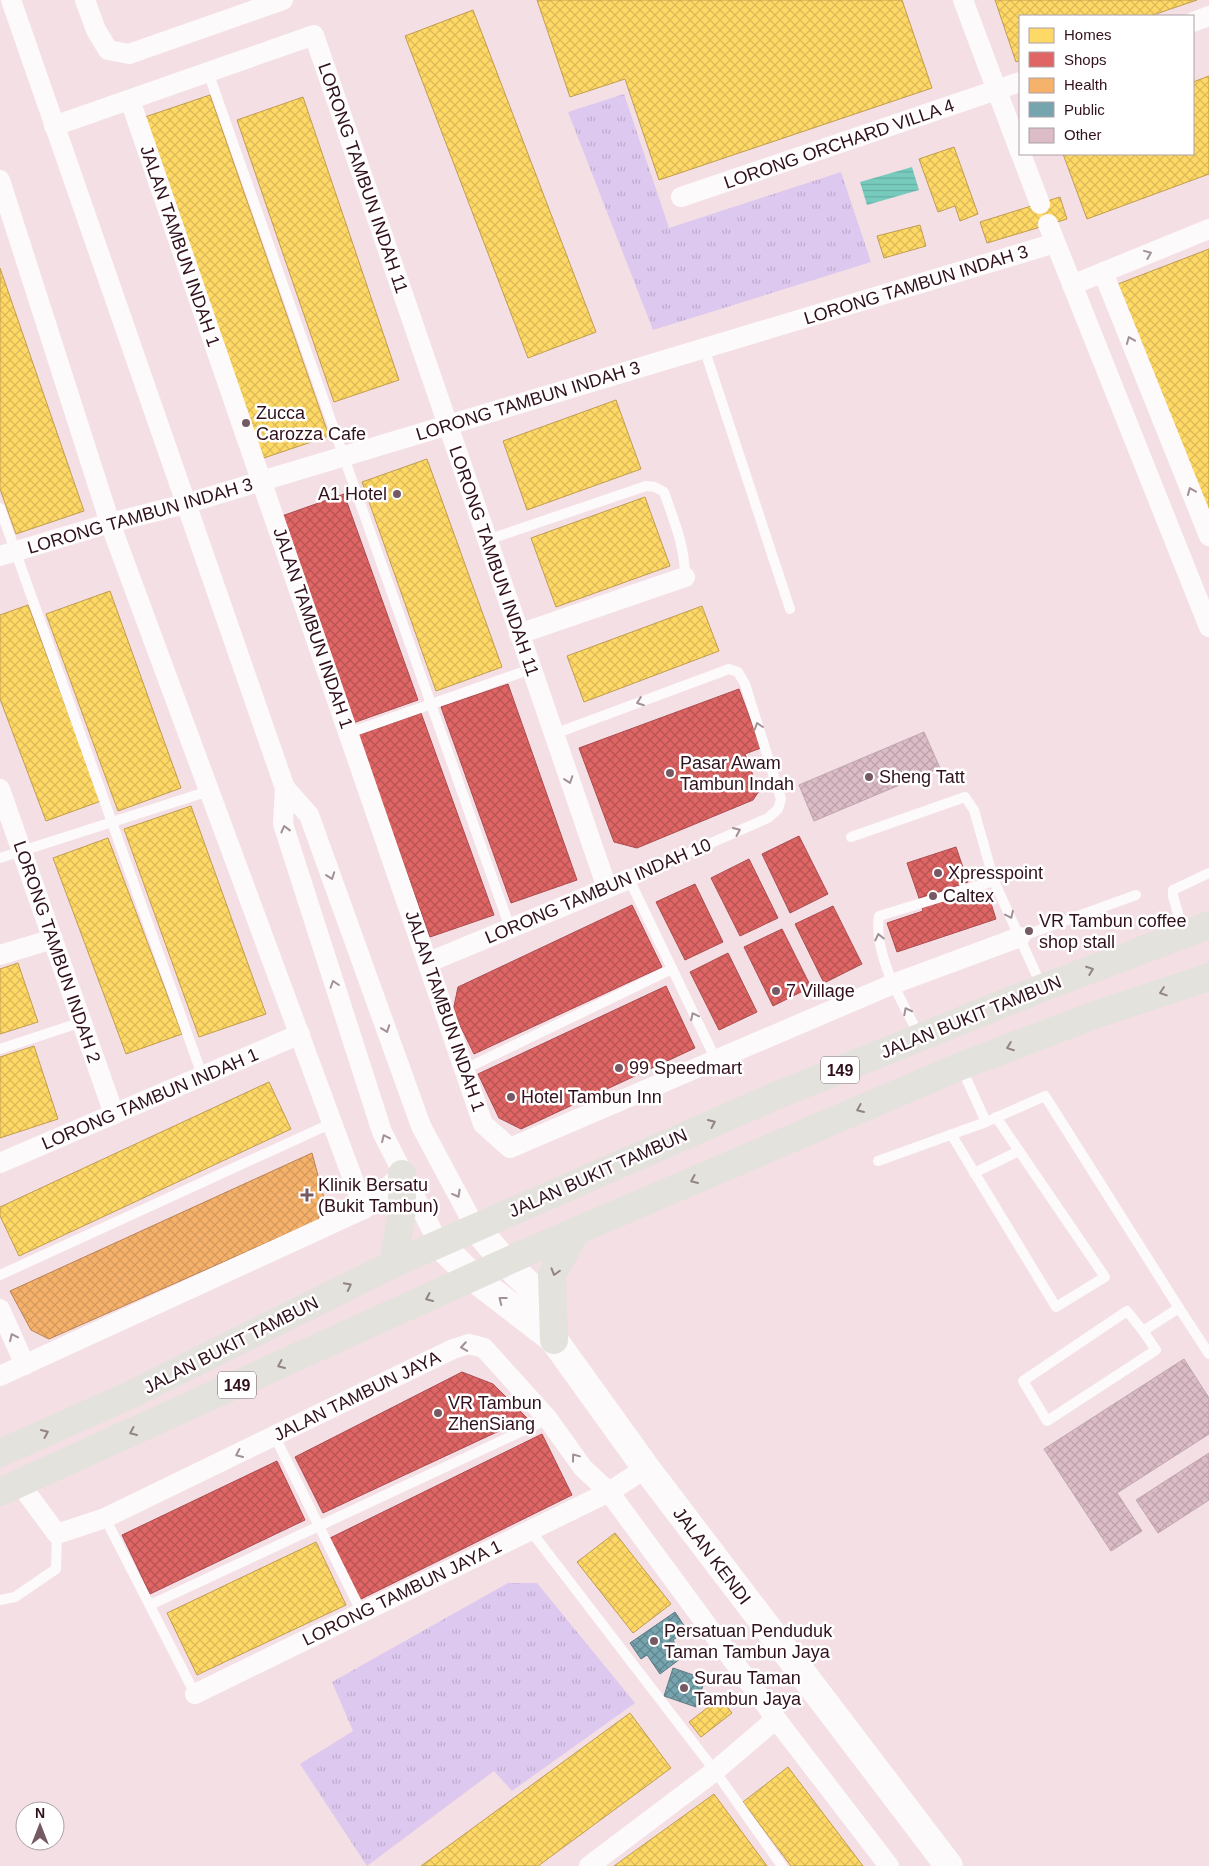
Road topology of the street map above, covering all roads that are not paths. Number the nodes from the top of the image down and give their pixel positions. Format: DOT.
graph roads {
  1 [pos="10,0"];
  2 [pos="85,0"];
  3 [pos="283,0"];
  4 [pos="963,0"];
  5 [pos="1209,16"];
  6 [pos="1194,22"];
  7 [pos="208,72"];
  8 [pos="1019,82"];
  9 [pos="997,90"];
  10 [pos="130,100"];
  11 [pos="54,126"];
  12 [pos="1019,148"];
  13 [pos="1022,155"];
  14 [pos="0,180"];
  15 [pos="682,197"];
  16 [pos="1040,204"];
  17 [pos="1209,229"];
  18 [pos="1103,272"];
  19 [pos="1072,285"];
  20 [pos="704,348"];
  21 [pos="448,425"];
  22 [pos="344,456"];
  23 [pos="262,481"];
  24 [pos="186,504"];
  25 [pos="0,508"];
  26 [pos="110,523"];
  27 [pos="1209,536"];
  28 [pos="487,540"];
  29 [pos="8,554"];
  30 [pos="685,577"];
  31 [pos="790,609"];
  32 [pos="1209,628"];
  33 [pos="519,634"];
  34 [pos="532,669"];
  35 [pos="431,704"];
  36 [pos="349,733"];
  37 [pos="554,734"];
  38 [pos="285,788"];
  39 [pos="0,789"];
  40 [pos="209,791"];
  41 [pos="112,823"];
  42 [pos="851,837"];
  43 [pos="22,852"];
  44 [pos="0,858"];
  45 [pos="1209,873"];
  46 [pos="629,879"];
  47 [pos="994,880"];
  48 [pos="607,888"];
  49 [pos="1136,895"];
  50 [pos="510,928"];
  51 [pos="1197,930"];
  52 [pos="1020,937"];
  53 [pos="53,939"];
  54 [pos="0,955"];
  55 [pos="429,962"];
  56 [pos="672,969"];
  57 [pos="1209,977"];
  58 [pos="893,984"];
  59 [pos="1042,988"];
  60 [pos="82,1022"];
  61 [pos="300,1034"];
  62 [pos="920,1038"];
  63 [pos="0,1049"];
  64 [pos="716,1060"];
  65 [pos="960,1066"];
  66 [pos="465,1069"];
  67 [pos="202,1075"];
  68 [pos="114,1114"];
  69 [pos="996,1117"];
  70 [pos="986,1122"];
  71 [pos="332,1123"];
  72 [pos="951,1134"];
  73 [pos="1018,1151"];
  74 [pos="878,1161"];
  75 [pos="0,1163"];
  76 [pos="974,1173"];
  77 [pos="402,1174"];
  78 [pos="364,1209"];
  79 [pos="475,1227"];
  80 [pos="578,1230"];
  81 [pos="439,1244"];
  82 [pos="506,1263"];
  83 [pos="393,1264"];
  84 [pos="0,1275"];
  85 [pos="474,1278"];
  86 [pos="1179,1308"];
  87 [pos="0,1309"];
  88 [pos="1143,1331"];
  89 [pos="554,1340"];
  90 [pos="1209,1354"];
  91 [pos="25,1365"];
  92 [pos="0,1376"];
  93 [pos="548,1419"];
  94 [pos="275,1437"];
  95 [pos="0,1453"];
  96 [pos="646,1468"];
  97 [pos="10,1488"];
  98 [pos="608,1492"];
  99 [pos="105,1518"];
  100 [pos="319,1526"];
  101 [pos="530,1530"];
  102 [pos="57,1534"];
  103 [pos="0,1600"];
  104 [pos="150,1605"];
  105 [pos="362,1613"];
  106 [pos="195,1694"];
  107 [pos="776,1719"];
  108 [pos="715,1771"];
  109 [pos="589,1866"];
  110 [pos="782,1866"];
  111 [pos="890,1866"];
  112 [pos="949,1866"];
  1 -- 11 [label="street"];
  2 -- 3 [label="street"];
  4 -- 9 [label="street"];
  5 -- 6 [label="street"];
  7 -- 10 [label="street"];
  7 -- 21 [label="street, LORONG TAMBUN INDAH 11"];
  7 -- 22 [label="lane"];
  8 -- 9 [label="street, LORONG ORCHARD VILLA 4"];
  9 -- 12 [label="street"];
  9 -- 15 [label="street, LORONG ORCHARD VILLA 4"];
  10 -- 11 [label="street"];
  10 -- 23 [label="street, JALAN TAMBUN INDAH 1"];
  11 -- 24 [label="street"];
  13 -- 16 [label="street"];
  14 -- 26 [label="street"];
  18 -- 17 [label="street, one-way"];
  18 -- 19 [label="street"];
  27 -- 18 [label="street, one-way"];
  19 -- 20 [label="street, LORONG TAMBUN INDAH 3"];
  19 -- 32 [label="street"];
  20 -- 21 [label="street, LORONG TAMBUN INDAH 3"];
  20 -- 31 [label="lane"];
  21 -- 22 [label="street, LORONG TAMBUN INDAH 3"];
  21 -- 28 [label="street, LORONG TAMBUN INDAH 11"];
  22 -- 23 [label="street, LORONG TAMBUN INDAH 3"];
  22 -- 35 [label="lane"];
  23 -- 24 [label="street, LORONG TAMBUN INDAH 3"];
  23 -- 36 [label="street, JALAN TAMBUN INDAH 1"];
  24 -- 26 [label="street, LORONG TAMBUN INDAH 3"];
  24 -- 38 [label="street"];
  25 -- 29 [label="lane"];
  26 -- 29 [label="street, LORONG TAMBUN INDAH 3"];
  26 -- 40 [label="street"];
  28 -- 30 [label="lane"];
  28 -- 33 [label="street, LORONG TAMBUN INDAH 11"];
  29 -- 41 [label="lane"];
  30 -- 33 [label="street"];
  33 -- 34 [label="street, LORONG TAMBUN INDAH 11"];
  34 -- 35 [label="lane"];
  34 -- 37 [label="street, LORONG TAMBUN INDAH 11"];
  35 -- 36 [label="lane"];
  35 -- 50 [label="lane"];
  36 -- 55 [label="street, JALAN TAMBUN INDAH 1"];
  46 -- 37 [label="lane, LORONG TAMBUN INDAH 10, one-way"];
  37 -- 48 [label="street, LORONG TAMBUN INDAH 11, one-way"];
  77 -- 38 [label="street, one-way"];
  38 -- 79 [label="street, one-way"];
  39 -- 43 [label="street, LORONG TAMBUN INDAH 2"];
  40 -- 41 [label="lane"];
  40 -- 61 [label="street"];
  41 -- 43 [label="lane"];
  41 -- 67 [label="lane"];
  42 -- 47 [label="lane"];
  43 -- 44 [label="lane"];
  43 -- 53 [label="street, LORONG TAMBUN INDAH 2"];
  45 -- 51 [label="lane"];
  46 -- 48 [label="street, LORONG TAMBUN INDAH 10"];
  46 -- 56 [label="lane"];
  47 -- 52 [label="lane, one-way"];
  58 -- 47 [label="lane, one-way"];
  48 -- 50 [label="street, LORONG TAMBUN INDAH 10"];
  49 -- 52 [label="lane"];
  50 -- 55 [label="street, LORONG TAMBUN INDAH 10"];
  59 -- 51 [label="main road, JALAN BUKIT TAMBUN / 149, one-way"];
  52 -- 58 [label="street"];
  52 -- 59 [label="lane"];
  53 -- 54 [label="street"];
  53 -- 60 [label="street, LORONG TAMBUN INDAH 2"];
  55 -- 66 [label="street, JALAN TAMBUN INDAH 1"];
  64 -- 56 [label="lane, one-way"];
  56 -- 66 [label="lane"];
  57 -- 65 [label="main road, JALAN BUKIT TAMBUN / 149, one-way"];
  62 -- 58 [label="lane, one-way"];
  58 -- 64 [label="street"];
  59 -- 62 [label="main road, JALAN BUKIT TAMBUN / 149"];
  60 -- 63 [label="lane"];
  60 -- 68 [label="street, LORONG TAMBUN INDAH 2"];
  61 -- 67 [label="street, LORONG TAMBUN INDAH 1"];
  61 -- 71 [label="street"];
  79 -- 62 [label="main road, JALAN BUKIT TAMBUN / 149, one-way"];
  64 -- 66 [label="street, JALAN TAMBUN INDAH 1"];
  65 -- 70 [label="lane"];
  65 -- 80 [label="main road, JALAN BUKIT TAMBUN / 149, one-way"];
  67 -- 68 [label="street, LORONG TAMBUN INDAH 1"];
  68 -- 75 [label="street, LORONG TAMBUN INDAH 1"];
  69 -- 70 [label="lane"];
  69 -- 73 [label="lane"];
  69 -- 86 [label="lane"];
  70 -- 72 [label="lane"];
  71 -- 78 [label="street"];
  71 -- 84 [label="lane"];
  72 -- 74 [label="lane"];
  72 -- 76 [label="lane"];
  73 -- 76 [label="lane"];
  73 -- 76 [label="lane"];
  77 -- 78 [label="street"];
  77 -- 81 [label="street"];
  77 -- 83 [label="main road"];
  78 -- 91 [label="street"];
  79 -- 81 [label="main road, JALAN BUKIT TAMBUN / 149"];
  79 -- 82 [label="street"];
  80 -- 82 [label="main road, JALAN BUKIT TAMBUN / 149"];
  80 -- 89 [label="main road, one-way"];
  81 -- 83 [label="main road, JALAN BUKIT TAMBUN / 149"];
  81 -- 85 [label="street"];
  82 -- 85 [label="main road, JALAN BUKIT TAMBUN / 149"];
  82 -- 89 [label="street, JALAN KENDI"];
  95 -- 83 [label="main road, JALAN BUKIT TAMBUN / 149, one-way"];
  89 -- 85 [label="street, one-way"];
  85 -- 97 [label="main road, JALAN BUKIT TAMBUN / 149, one-way"];
  86 -- 88 [label="lane"];
  86 -- 90 [label="lane"];
  91 -- 87 [label="street, one-way"];
  88 -- 88 [label="lane"];
  89 -- 96 [label="street, JALAN KENDI"];
  91 -- 92 [label="street"];
  93 -- 94 [label="street, JALAN TAMBUN JAYA, one-way"];
  98 -- 93 [label="street, JALAN TAMBUN JAYA, one-way"];
  93 -- 100 [label="lane"];
  94 -- 99 [label="street, JALAN TAMBUN JAYA, one-way"];
  94 -- 100 [label="lane"];
  96 -- 98 [label="street"];
  96 -- 112 [label="street, JALAN KENDI"];
  97 -- 102 [label="street"];
  98 -- 101 [label="street, LORONG TAMBUN JAYA 1"];
  98 -- 107 [label="street, JALAN TAMBUN JAYA"];
  99 -- 102 [label="street, JALAN TAMBUN JAYA"];
  99 -- 104 [label="lane"];
  100 -- 104 [label="lane"];
  100 -- 105 [label="lane"];
  101 -- 105 [label="street, LORONG TAMBUN JAYA 1"];
  101 -- 108 [label="lane"];
  102 -- 103 [label="lane"];
  104 -- 106 [label="lane"];
  105 -- 106 [label="street, LORONG TAMBUN JAYA 1"];
  107 -- 108 [label="street"];
  107 -- 111 [label="street, JALAN TAMBUN JAYA"];
  108 -- 109 [label="street"];
  108 -- 110 [label="lane"];
}
